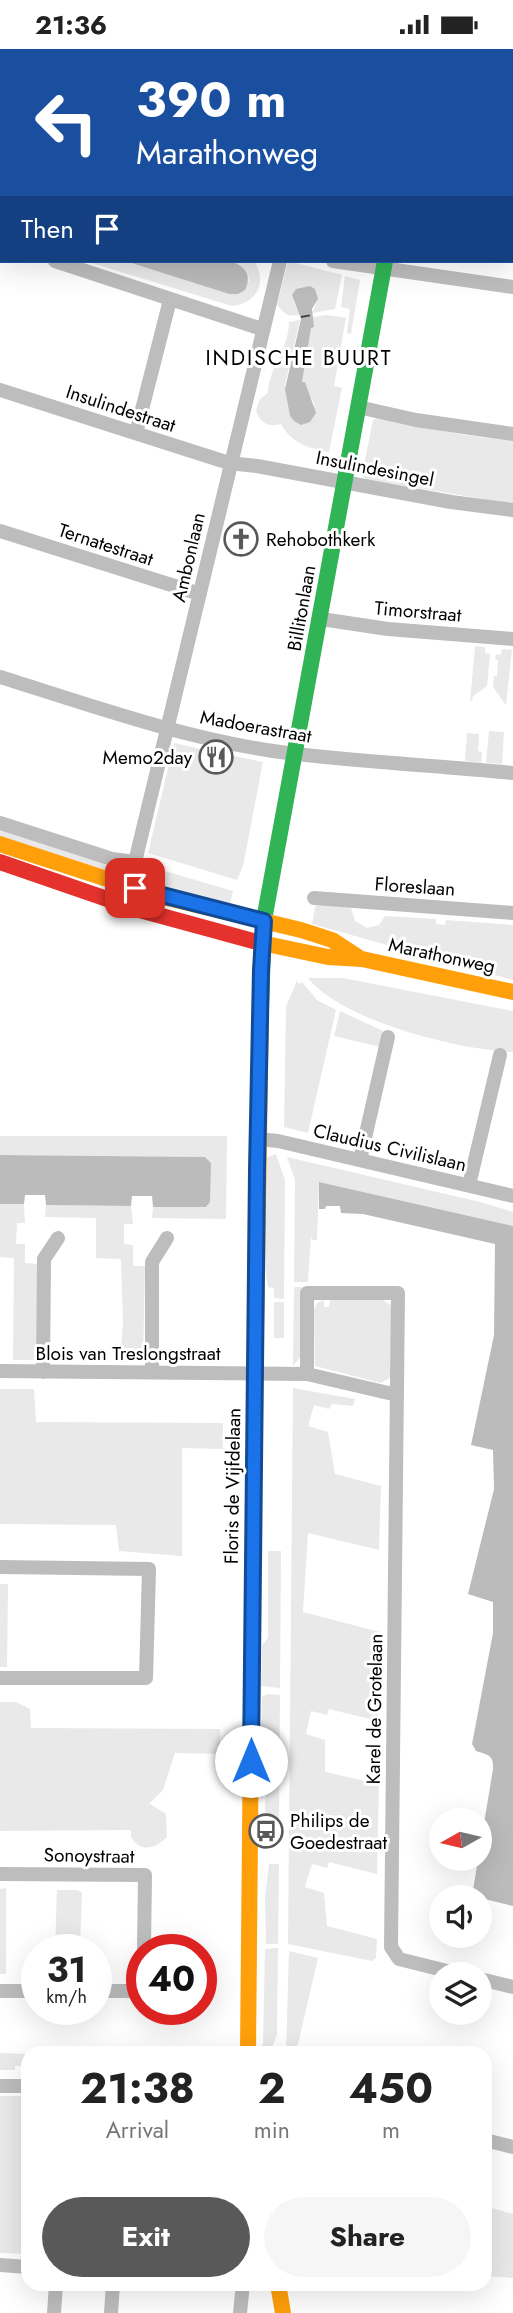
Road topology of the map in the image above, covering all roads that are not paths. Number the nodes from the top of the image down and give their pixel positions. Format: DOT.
graph roads {
  1 [pos="61,263"];
  2 [pos="279,263"];
  3 [pos="358,263"];
  4 [pos="384,265"];
  5 [pos="513,287"];
  6 [pos="170,300"];
  7 [pos="262,329"];
  8 [pos="0,390"];
  9 [pos="358,407"];
  10 [pos="136,433"];
  11 [pos="513,434"];
  12 [pos="229,464"];
  13 [pos="345,483"];
  14 [pos="513,510"];
  15 [pos="0,531"];
  16 [pos="200,594"];
  17 [pos="321,619"];
  18 [pos="513,639"];
  19 [pos="0,677"];
  20 [pos="168,729"];
  21 [pos="296,752"];
  22 [pos="513,773"];
  23 [pos="0,823"];
  24 [pos="0,844"];
  25 [pos="0,862"];
  26 [pos="314,898"];
  27 [pos="513,913"];
  28 [pos="264,921"];
  29 [pos="263,944"];
  30 [pos="362,959"];
  31 [pos="513,992"];
  32 [pos="388,1037"];
  33 [pos="500,1055"];
  34 [pos="258,1139"];
  35 [pos="360,1160"];
  36 [pos="470,1185"];
  37 [pos="513,1196"];
  38 [pos="58,1238"];
  39 [pos="167,1238"];
  40 [pos="0,1371"];
  41 [pos="43,1372"];
  42 [pos="152,1372"];
  43 [pos="255,1373"];
  44 [pos="307,1374"];
  45 [pos="397,1395"];
  46 [pos="0,1567"];
  47 [pos="0,1678"];
  48 [pos="0,1874"];
  49 [pos="144,1934"];
  50 [pos="429,1966"];
  51 [pos="492,1982"];
  52 [pos="513,1987"];
  53 [pos="0,1991"];
  54 [pos="21,1991"];
  55 [pos="248,2046"];
  56 [pos="0,2086"];
  57 [pos="21,2086"];
  58 [pos="492,2142"];
  59 [pos="513,2147"];
  60 [pos="0,2265"];
  61 [pos="21,2266"];
  62 [pos="56,2291"];
  63 [pos="113,2291"];
  64 [pos="242,2291"];
  65 [pos="279,2291"];
  66 [pos="54,2313"];
  67 [pos="111,2313"];
  68 [pos="240,2313"];
  69 [pos="283,2313"];
  1 -- 6 [label="street"];
  2 -- 7 [label="street, Ambonlaan"];
  3 -- 4 [label="street"];
  4 -- 5 [label="street"];
  4 -- 9 [label="street, Billitonlaan"];
  6 -- 7 [label="street"];
  6 -- 10 [label="street"];
  7 -- 12 [label="street, Ambonlaan"];
  8 -- 10 [label="street, Insulindestraat"];
  9 -- 11 [label="street"];
  9 -- 13 [label="street, Billitonlaan"];
  10 -- 12 [label="street, Insulindestraat"];
  12 -- 13 [label="street, Insulindesingel"];
  12 -- 16 [label="street, Ambonlaan"];
  13 -- 14 [label="street, Insulindesingel"];
  13 -- 17 [label="street, Billitonlaan"];
  15 -- 16 [label="street, Ternatestraat"];
  16 -- 20 [label="street, Ambonlaan"];
  17 -- 18 [label="street, Timorstraat"];
  17 -- 21 [label="street, Billitonlaan"];
  19 -- 20 [label="street, Madoerastraat"];
  20 -- 21 [label="street, Madoerastraat"];
  20 -- 23 [label="street, Ambonlaan"];
  21 -- 22 [label="street, Madoerastraat"];
  21 -- 28 [label="street, Billitonlaan"];
  24 -- 28 [label="street, Marathonweg"];
  25 -- 29 [label="street, Marathonweg"];
  26 -- 27 [label="street, Floreslaan"];
  28 -- 29 [label="street, Floris de Vijfdelaan"];
  28 -- 30 [label="street, Marathonweg"];
  29 -- 30 [label="street, Marathonweg"];
  29 -- 34 [label="street, Floris de Vijfdelaan"];
  30 -- 31 [label="street, Marathonweg"];
  32 -- 35 [label="street"];
  33 -- 36 [label="street"];
  34 -- 35 [label="street, Claudius Civilislaan"];
  34 -- 43 [label="street, Floris de Vijfdelaan"];
  35 -- 36 [label="street, Claudius Civilislaan"];
  36 -- 37 [label="street, Claudius Civilislaan"];
  38 -- 41 [label="street"];
  39 -- 42 [label="street"];
  40 -- 41 [label="street, Blois van Treslongstraat"];
  41 -- 42 [label="street, Blois van Treslongstraat"];
  42 -- 43 [label="street, Blois van Treslongstraat"];
  43 -- 44 [label="street"];
  43 -- 55 [label="street, Floris de Vijfdelaan"];
  44 -- 45 [label="street"];
  44 -- 45 [label="street, Karel de Grotelaan"];
  45 -- 50 [label="street, Karel de Grotelaan"];
  46 -- 47 [label="street"];
  48 -- 49 [label="street, Sonoystraat"];
  51 -- 52 [label="street"];
  53 -- 54 [label="street"];
  56 -- 57 [label="street"];
  58 -- 59 [label="street"];
  60 -- 61 [label="street"];
  62 -- 66 [label="street"];
  63 -- 67 [label="street"];
  64 -- 68 [label="street"];
  65 -- 69 [label="street"];
}
